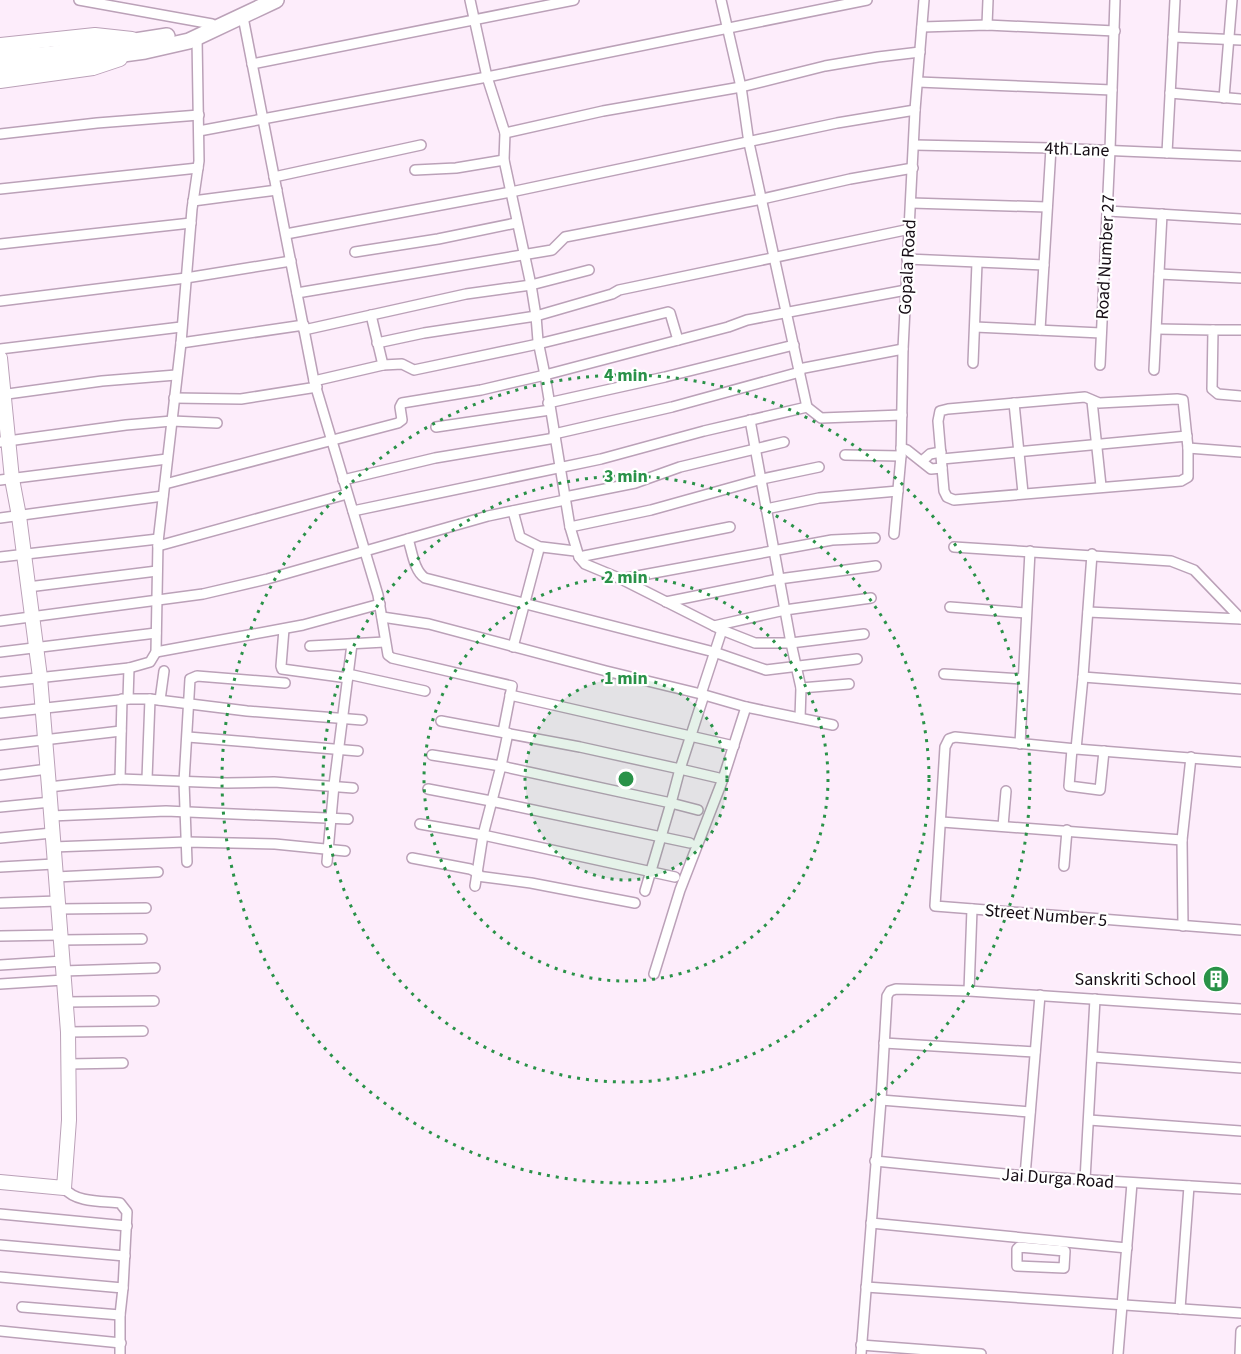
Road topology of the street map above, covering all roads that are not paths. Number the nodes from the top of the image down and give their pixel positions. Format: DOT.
graph roads {
  1 [pos="80,0"];
  2 [pos="258,0"];
  3 [pos="276,0"];
  4 [pos="470,0"];
  5 [pos="574,0"];
  6 [pos="721,0"];
  7 [pos="867,0"];
  8 [pos="924,0"];
  9 [pos="988,0"];
  10 [pos="1115,0"];
  11 [pos="1175,0"];
  12 [pos="1232,0"];
  13 [pos="243,17"];
  14 [pos="474,20"];
  15 [pos="212,24"];
  16 [pos="987,25"];
  17 [pos="921,27"];
  18 [pos="729,29"];
  19 [pos="1115,31"];
  20 [pos="1173,37"];
  21 [pos="197,38"];
  22 [pos="1228,40"];
  23 [pos="1241,40"];
  24 [pos="0,45"];
  25 [pos="144,46"];
  26 [pos="920,52"];
  27 [pos="0,58"];
  28 [pos="51,59"];
  29 [pos="252,64"];
  30 [pos="0,69"];
  31 [pos="487,77"];
  32 [pos="0,81"];
  33 [pos="918,82"];
  34 [pos="741,87"];
  35 [pos="1112,90"];
  36 [pos="1170,93"];
  37 [pos="1224,98"];
  38 [pos="1241,99"];
  39 [pos="915,110"];
  40 [pos="199,116"];
  41 [pos="263,119"];
  42 [pos="199,131"];
  43 [pos="505,133"];
  44 [pos="0,134"];
  45 [pos="749,143"];
  46 [pos="421,145"];
  47 [pos="914,145"];
  48 [pos="1051,148"];
  49 [pos="1110,150"];
  50 [pos="1167,153"];
  51 [pos="1241,156"];
  52 [pos="504,160"];
  53 [pos="198,168"];
  54 [pos="913,168"];
  55 [pos="414,170"];
  56 [pos="274,177"];
  57 [pos="0,189"];
  58 [pos="277,190"];
  59 [pos="511,192"];
  60 [pos="762,200"];
  61 [pos="193,201"];
  62 [pos="911,203"];
  63 [pos="1047,207"];
  64 [pos="1108,211"];
  65 [pos="1162,214"];
  66 [pos="1241,219"];
  67 [pos="191,223"];
  68 [pos="516,223"];
  69 [pos="910,229"];
  70 [pos="286,234"];
  71 [pos="0,244"];
  72 [pos="355,252"];
  73 [pos="524,254"];
  74 [pos="775,257"];
  75 [pos="907,259"];
  76 [pos="291,261"];
  77 [pos="977,263"];
  78 [pos="1044,265"];
  79 [pos="590,270"];
  80 [pos="1159,274"];
  81 [pos="186,278"];
  82 [pos="1241,278"];
  83 [pos="531,285"];
  84 [pos="906,290"];
  85 [pos="297,293"];
  86 [pos="0,301"];
  87 [pos="787,313"];
  88 [pos="371,315"];
  89 [pos="536,316"];
  90 [pos="181,327"];
  91 [pos="975,327"];
  92 [pos="304,328"];
  93 [pos="1157,329"];
  94 [pos="1040,330"];
  95 [pos="1213,330"];
  96 [pos="1241,330"];
  97 [pos="1101,333"];
  98 [pos="678,340"];
  99 [pos="181,343"];
  100 [pos="378,343"];
  101 [pos="538,344"];
  102 [pos="794,345"];
  103 [pos="0,349"];
  104 [pos="903,349"];
  105 [pos="0,358"];
  106 [pos="973,363"];
  107 [pos="383,365"];
  108 [pos="1100,365"];
  109 [pos="800,370"];
  110 [pos="1154,370"];
  111 [pos="176,375"];
  112 [pos="545,375"];
  113 [pos="316,384"];
  114 [pos="2,394"];
  115 [pos="1241,396"];
  116 [pos="174,398"];
  117 [pos="1092,400"];
  118 [pos="1014,403"];
  119 [pos="549,406"];
  120 [pos="807,407"];
  121 [pos="902,415"];
  122 [pos="750,420"];
  123 [pos="172,421"];
  124 [pos="217,423"];
  125 [pos="436,427"];
  126 [pos="554,436"];
  127 [pos="1187,436"];
  128 [pos="331,440"];
  129 [pos="4,442"];
  130 [pos="784,442"];
  131 [pos="1097,445"];
  132 [pos="1188,448"];
  133 [pos="756,449"];
  134 [pos="901,452"];
  135 [pos="1019,452"];
  136 [pos="1241,452"];
  137 [pos="845,455"];
  138 [pos="167,459"];
  139 [pos="942,460"];
  140 [pos="922,461"];
  141 [pos="819,467"];
  142 [pos="560,468"];
  143 [pos="762,479"];
  144 [pos="6,480"];
  145 [pos="343,480"];
  146 [pos="165,484"];
  147 [pos="1101,486"];
  148 [pos="898,491"];
  149 [pos="1023,493"];
  150 [pos="347,494"];
  151 [pos="163,496"];
  152 [pos="565,498"];
  153 [pos="766,509"];
  154 [pos="352,511"];
  155 [pos="513,511"];
  156 [pos="19,516"];
  157 [pos="0,518"];
  158 [pos="570,527"];
  159 [pos="730,527"];
  160 [pos="894,534"];
  161 [pos="875,538"];
  162 [pos="408,539"];
  163 [pos="158,542"];
  164 [pos="540,547"];
  165 [pos="954,547"];
  166 [pos="366,551"];
  167 [pos="773,551"];
  168 [pos="1030,551"];
  169 [pos="23,554"];
  170 [pos="577,554"];
  171 [pos="1092,554"];
  172 [pos="0,557"];
  173 [pos="876,566"];
  174 [pos="157,571"];
  175 [pos="621,579"];
  176 [pos="779,579"];
  177 [pos="28,587"];
  178 [pos="871,598"];
  179 [pos="156,602"];
  180 [pos="524,602"];
  181 [pos="665,602"];
  182 [pos="380,604"];
  183 [pos="950,607"];
  184 [pos="785,610"];
  185 [pos="1088,612"];
  186 [pos="1026,613"];
  187 [pos="382,617"];
  188 [pos="31,618"];
  189 [pos="1241,619"];
  190 [pos="0,621"];
  191 [pos="718,628"];
  192 [pos="284,629"];
  193 [pos="156,633"];
  194 [pos="864,634"];
  195 [pos="385,642"];
  196 [pos="790,643"];
  197 [pos="352,644"];
  198 [pos="310,646"];
  199 [pos="513,647"];
  200 [pos="36,648"];
  201 [pos="0,652"];
  202 [pos="156,652"];
  203 [pos="714,652"];
  204 [pos="857,659"];
  205 [pos="796,667"];
  206 [pos="129,668"];
  207 [pos="164,671"];
  208 [pos="944,674"];
  209 [pos="348,676"];
  210 [pos="40,677"];
  211 [pos="1083,677"];
  212 [pos="1022,679"];
  213 [pos="0,682"];
  214 [pos="285,683"];
  215 [pos="849,684"];
  216 [pos="801,688"];
  217 [pos="1241,689"];
  218 [pos="425,691"];
  219 [pos="702,694"];
  220 [pos="510,695"];
  221 [pos="125,699"];
  222 [pos="150,699"];
  223 [pos="160,700"];
  224 [pos="187,705"];
  225 [pos="746,707"];
  226 [pos="42,708"];
  227 [pos="0,713"];
  228 [pos="343,717"];
  229 [pos="800,718"];
  230 [pos="362,720"];
  231 [pos="441,721"];
  232 [pos="833,725"];
  233 [pos="121,731"];
  234 [pos="505,732"];
  235 [pos="690,735"];
  236 [pos="188,737"];
  237 [pos="45,740"];
  238 [pos="1020,744"];
  239 [pos="0,745"];
  240 [pos="734,746"];
  241 [pos="339,749"];
  242 [pos="1074,749"];
  243 [pos="358,751"];
  244 [pos="1104,751"];
  245 [pos="432,755"];
  246 [pos="1191,757"];
  247 [pos="1241,762"];
  248 [pos="501,766"];
  249 [pos="48,769"];
  250 [pos="680,769"];
  251 [pos="0,775"];
  252 [pos="120,779"];
  253 [pos="147,779"];
  254 [pos="723,779"];
  255 [pos="184,782"];
  256 [pos="334,785"];
  257 [pos="50,787"];
  258 [pos="353,788"];
  259 [pos="428,789"];
  260 [pos="1006,791"];
  261 [pos="491,801"];
  262 [pos="671,802"];
  263 [pos="0,807"];
  264 [pos="51,809"];
  265 [pos="698,810"];
  266 [pos="186,812"];
  267 [pos="331,817"];
  268 [pos="348,819"];
  269 [pos="942,822"];
  270 [pos="420,824"];
  271 [pos="1003,826"];
  272 [pos="1067,830"];
  273 [pos="52,833"];
  274 [pos="483,835"];
  275 [pos="662,836"];
  276 [pos="0,838"];
  277 [pos="1182,840"];
  278 [pos="186,842"];
  279 [pos="690,843"];
  280 [pos="53,847"];
  281 [pos="328,850"];
  282 [pos="345,851"];
  283 [pos="412,858"];
  284 [pos="187,862"];
  285 [pos="327,862"];
  286 [pos="1064,866"];
  287 [pos="0,867"];
  288 [pos="55,870"];
  289 [pos="652,871"];
  290 [pos="158,872"];
  291 [pos="478,874"];
  292 [pos="675,877"];
  293 [pos="475,886"];
  294 [pos="645,891"];
  295 [pos="0,903"];
  296 [pos="635,903"];
  297 [pos="58,905"];
  298 [pos="147,908"];
  299 [pos="972,909"];
  300 [pos="1183,926"];
  301 [pos="1241,930"];
  302 [pos="0,936"];
  303 [pos="61,937"];
  304 [pos="142,939"];
  305 [pos="0,965"];
  306 [pos="155,968"];
  307 [pos="63,971"];
  308 [pos="654,974"];
  309 [pos="0,984"];
  310 [pos="969,991"];
  311 [pos="1040,995"];
  312 [pos="1095,999"];
  313 [pos="154,1001"];
  314 [pos="66,1002"];
  315 [pos="1241,1009"];
  316 [pos="143,1030"];
  317 [pos="68,1032"];
  318 [pos="884,1043"];
  319 [pos="1035,1052"];
  320 [pos="1093,1057"];
  321 [pos="123,1063"];
  322 [pos="68,1064"];
  323 [pos="1241,1068"];
  324 [pos="881,1100"];
  325 [pos="1030,1112"];
  326 [pos="1089,1120"];
  327 [pos="1241,1131"];
  328 [pos="876,1161"];
  329 [pos="1025,1176"];
  330 [pos="1084,1180"];
  331 [pos="0,1182"];
  332 [pos="1132,1184"];
  333 [pos="1189,1186"];
  334 [pos="64,1188"];
  335 [pos="1241,1189"];
  336 [pos="0,1214"];
  337 [pos="871,1223"];
  338 [pos="127,1226"];
  339 [pos="1027,1243"];
  340 [pos="0,1245"];
  341 [pos="1057,1246"];
  342 [pos="1127,1248"];
  343 [pos="125,1256"];
  344 [pos="0,1277"];
  345 [pos="866,1287"];
  346 [pos="123,1288"];
  347 [pos="1121,1306"];
  348 [pos="22,1307"];
  349 [pos="1180,1309"];
  350 [pos="1241,1313"];
  351 [pos="120,1315"];
  352 [pos="0,1331"];
  353 [pos="1241,1331"];
  354 [pos="120,1343"];
  355 [pos="861,1350"];
  356 [pos="927,1352"];
  357 [pos="120,1354"];
  358 [pos="981,1354"];
  359 [pos="1118,1354"];
  360 [pos="1240,1354"];
  1 -- 15 [label="street"];
  2 -- 15 [label="main road"];
  3 -- 13 [label="main road"];
  4 -- 14 [label="street"];
  5 -- 14 [label="street"];
  6 -- 18 [label="street"];
  7 -- 18 [label="street"];
  8 -- 17 [label="street, Gopala Road"];
  9 -- 16 [label="street"];
  10 -- 19 [label="street, Road Number 27"];
  11 -- 20 [label="street"];
  12 -- 22 [label="street"];
  13 -- 21 [label="main road"];
  13 -- 29 [label="street"];
  14 -- 29 [label="street"];
  14 -- 31 [label="street"];
  15 -- 25 [label="main road"];
  16 -- 17 [label="street"];
  16 -- 19 [label="street"];
  17 -- 26 [label="street, Gopala Road"];
  18 -- 31 [label="street"];
  18 -- 34 [label="street"];
  19 -- 35 [label="street, Road Number 27"];
  20 -- 22 [label="street"];
  20 -- 36 [label="street"];
  21 -- 25 [label="main road"];
  21 -- 40 [label="street"];
  22 -- 23 [label="street"];
  22 -- 37 [label="street"];
  24 -- 25 [label="street"];
  25 -- 28 [label="main road"];
  25 -- 32 [label="street"];
  26 -- 33 [label="street, Gopala Road"];
  26 -- 34 [label="street"];
  27 -- 28 [label="main road"];
  28 -- 30 [label="main road"];
  29 -- 41 [label="street"];
  31 -- 41 [label="street"];
  31 -- 43 [label="street"];
  33 -- 35 [label="street"];
  33 -- 39 [label="street, Gopala Road"];
  34 -- 43 [label="street"];
  34 -- 45 [label="street"];
  35 -- 49 [label="street, Road Number 27"];
  36 -- 37 [label="street"];
  36 -- 50 [label="street"];
  37 -- 38 [label="street"];
  39 -- 45 [label="street"];
  39 -- 47 [label="street, Gopala Road"];
  40 -- 42 [label="street"];
  40 -- 44 [label="street"];
  41 -- 42 [label="street"];
  41 -- 56 [label="street"];
  42 -- 53 [label="street"];
  43 -- 52 [label="street"];
  45 -- 59 [label="street"];
  45 -- 60 [label="street"];
  46 -- 56 [label="street"];
  47 -- 48 [label="street, 4th Lane"];
  47 -- 54 [label="street, Gopala Road"];
  48 -- 49 [label="street, 4th Lane"];
  48 -- 63 [label="street"];
  49 -- 50 [label="street, 4th Lane"];
  49 -- 64 [label="street, Road Number 27"];
  50 -- 51 [label="street, 4th Lane"];
  52 -- 55 [label="street"];
  52 -- 59 [label="street"];
  53 -- 57 [label="street"];
  53 -- 61 [label="street"];
  54 -- 60 [label="street"];
  54 -- 62 [label="street, Gopala Road"];
  56 -- 58 [label="street"];
  58 -- 61 [label="street"];
  58 -- 70 [label="street"];
  59 -- 68 [label="street"];
  59 -- 70 [label="street"];
  60 -- 73 [label="street"];
  60 -- 74 [label="street"];
  61 -- 67 [label="street"];
  62 -- 63 [label="street"];
  62 -- 69 [label="street, Gopala Road"];
  63 -- 78 [label="street"];
  64 -- 65 [label="street"];
  64 -- 97 [label="street, Road Number 27"];
  65 -- 66 [label="street"];
  65 -- 80 [label="street"];
  67 -- 71 [label="street"];
  67 -- 81 [label="street"];
  68 -- 72 [label="street"];
  68 -- 73 [label="street"];
  69 -- 74 [label="street"];
  69 -- 75 [label="street, Gopala Road"];
  70 -- 76 [label="street"];
  73 -- 83 [label="street"];
  73 -- 85 [label="street"];
  74 -- 87 [label="street"];
  74 -- 89 [label="street"];
  75 -- 77 [label="street"];
  75 -- 84 [label="street, Gopala Road"];
  76 -- 81 [label="street"];
  76 -- 85 [label="street"];
  77 -- 78 [label="street"];
  77 -- 91 [label="street"];
  78 -- 94 [label="street"];
  79 -- 83 [label="street"];
  80 -- 82 [label="street"];
  80 -- 93 [label="street"];
  81 -- 86 [label="street"];
  81 -- 90 [label="street"];
  83 -- 88 [label="street"];
  83 -- 89 [label="street"];
  84 -- 87 [label="street"];
  84 -- 104 [label="street, Gopala Road"];
  85 -- 92 [label="street"];
  87 -- 98 [label="street"];
  87 -- 102 [label="street"];
  88 -- 92 [label="street"];
  88 -- 100 [label="street"];
  89 -- 100 [label="street"];
  89 -- 101 [label="street"];
  90 -- 99 [label="street"];
  90 -- 103 [label="street"];
  91 -- 94 [label="street"];
  91 -- 106 [label="street"];
  92 -- 99 [label="street"];
  92 -- 113 [label="street"];
  93 -- 95 [label="street"];
  93 -- 110 [label="street"];
  94 -- 97 [label="street"];
  95 -- 96 [label="street"];
  95 -- 115 [label="street"];
  97 -- 108 [label="street, Road Number 27"];
  98 -- 101 [label="street"];
  98 -- 112 [label="street"];
  99 -- 111 [label="street"];
  100 -- 107 [label="street"];
  101 -- 107 [label="street"];
  101 -- 112 [label="street"];
  102 -- 109 [label="street"];
  102 -- 119 [label="street"];
  104 -- 109 [label="street"];
  104 -- 121 [label="street, Gopala Road"];
  105 -- 114 [label="street"];
  107 -- 113 [label="street"];
  109 -- 120 [label="street"];
  109 -- 126 [label="street"];
  111 -- 114 [label="street"];
  111 -- 116 [label="street"];
  112 -- 119 [label="street"];
  112 -- 128 [label="street"];
  113 -- 116 [label="street"];
  113 -- 128 [label="street"];
  114 -- 129 [label="street"];
  116 -- 123 [label="street"];
  117 -- 118 [label="street"];
  117 -- 127 [label="street"];
  117 -- 131 [label="street"];
  118 -- 135 [label="street"];
  118 -- 139 [label="street"];
  119 -- 125 [label="street"];
  119 -- 126 [label="street"];
  120 -- 121 [label="street"];
  120 -- 122 [label="street"];
  121 -- 134 [label="street, Gopala Road"];
  122 -- 133 [label="street"];
  122 -- 142 [label="street"];
  123 -- 124 [label="street"];
  123 -- 129 [label="street"];
  123 -- 138 [label="street"];
  126 -- 142 [label="street"];
  126 -- 145 [label="street"];
  127 -- 131 [label="street"];
  127 -- 132 [label="street"];
  128 -- 145 [label="street"];
  128 -- 146 [label="street"];
  129 -- 144 [label="street"];
  130 -- 133 [label="street"];
  131 -- 135 [label="street"];
  131 -- 147 [label="street"];
  132 -- 136 [label="street"];
  132 -- 147 [label="street"];
  133 -- 143 [label="street"];
  133 -- 152 [label="street"];
  134 -- 137 [label="street"];
  134 -- 140 [label="street"];
  134 -- 148 [label="street, Gopala Road"];
  135 -- 139 [label="street"];
  135 -- 149 [label="street"];
  138 -- 144 [label="street"];
  138 -- 146 [label="street"];
  139 -- 140 [label="street"];
  139 -- 140 [label="street"];
  139 -- 149 [label="street"];
  141 -- 143 [label="street"];
  142 -- 152 [label="street"];
  142 -- 154 [label="street"];
  143 -- 153 [label="street"];
  143 -- 158 [label="street"];
  144 -- 156 [label="street"];
  145 -- 150 [label="street"];
  146 -- 151 [label="street"];
  147 -- 149 [label="street"];
  148 -- 153 [label="street"];
  148 -- 160 [label="street, Gopala Road"];
  150 -- 154 [label="street"];
  150 -- 163 [label="street"];
  151 -- 156 [label="street"];
  151 -- 163 [label="street"];
  152 -- 155 [label="street"];
  152 -- 158 [label="street"];
  153 -- 167 [label="street"];
  154 -- 166 [label="street"];
  155 -- 162 [label="street"];
  155 -- 164 [label="street"];
  156 -- 157 [label="street"];
  156 -- 169 [label="street"];
  158 -- 170 [label="street"];
  159 -- 170 [label="street"];
  161 -- 167 [label="street"];
  162 -- 166 [label="street"];
  162 -- 180 [label="street"];
  163 -- 169 [label="street"];
  163 -- 174 [label="street"];
  164 -- 170 [label="street"];
  164 -- 180 [label="street"];
  165 -- 168 [label="street"];
  166 -- 179 [label="street"];
  166 -- 182 [label="street"];
  167 -- 175 [label="street"];
  167 -- 176 [label="street"];
  168 -- 171 [label="street"];
  168 -- 186 [label="street"];
  169 -- 172 [label="street"];
  169 -- 177 [label="street"];
  170 -- 175 [label="street"];
  171 -- 185 [label="street"];
  171 -- 189 [label="street"];
  173 -- 176 [label="street"];
  174 -- 177 [label="street"];
  174 -- 179 [label="street"];
  175 -- 181 [label="street"];
  176 -- 181 [label="street"];
  176 -- 184 [label="street"];
  177 -- 188 [label="street"];
  178 -- 184 [label="street"];
  179 -- 188 [label="street"];
  179 -- 193 [label="street"];
  180 -- 199 [label="street"];
  180 -- 203 [label="street"];
  181 -- 191 [label="street"];
  182 -- 187 [label="street"];
  182 -- 192 [label="street"];
  183 -- 186 [label="street"];
  184 -- 191 [label="street"];
  184 -- 196 [label="street"];
  185 -- 189 [label="street"];
  185 -- 211 [label="street"];
  186 -- 212 [label="street"];
  187 -- 195 [label="street"];
  187 -- 199 [label="street"];
  188 -- 190 [label="street"];
  188 -- 200 [label="street"];
  191 -- 196 [label="street"];
  191 -- 203 [label="street"];
  192 -- 202 [label="street"];
  192 -- 209 [label="street"];
  193 -- 200 [label="street"];
  193 -- 202 [label="street"];
  194 -- 196 [label="street"];
  195 -- 197 [label="street"];
  195 -- 220 [label="street"];
  196 -- 205 [label="street"];
  197 -- 198 [label="street"];
  197 -- 209 [label="street"];
  199 -- 219 [label="street"];
  200 -- 201 [label="street"];
  200 -- 210 [label="street"];
  202 -- 206 [label="street"];
  203 -- 205 [label="street"];
  203 -- 219 [label="street"];
  204 -- 205 [label="street"];
  205 -- 216 [label="street"];
  206 -- 210 [label="street"];
  206 -- 221 [label="street"];
  207 -- 223 [label="street"];
  208 -- 212 [label="street"];
  209 -- 218 [label="street"];
  209 -- 228 [label="street"];
  210 -- 213 [label="street"];
  210 -- 226 [label="street"];
  211 -- 217 [label="street"];
  211 -- 242 [label="street"];
  212 -- 238 [label="street"];
  214 -- 224 [label="street"];
  215 -- 216 [label="street"];
  216 -- 229 [label="street"];
  219 -- 225 [label="street"];
  219 -- 235 [label="street"];
  220 -- 234 [label="street"];
  220 -- 235 [label="street"];
  221 -- 222 [label="street"];
  221 -- 226 [label="street"];
  221 -- 233 [label="street"];
  222 -- 223 [label="street"];
  222 -- 253 [label="street"];
  223 -- 224 [label="street"];
  224 -- 228 [label="street"];
  224 -- 236 [label="street"];
  225 -- 229 [label="street"];
  225 -- 240 [label="street"];
  226 -- 227 [label="street"];
  226 -- 237 [label="street"];
  228 -- 230 [label="street"];
  228 -- 241 [label="street"];
  229 -- 232 [label="street"];
  231 -- 234 [label="street"];
  233 -- 237 [label="street"];
  233 -- 252 [label="street"];
  234 -- 248 [label="street"];
  234 -- 250 [label="street"];
  235 -- 240 [label="street"];
  235 -- 250 [label="street"];
  236 -- 241 [label="street"];
  236 -- 255 [label="street"];
  237 -- 239 [label="street"];
  237 -- 249 [label="street"];
  238 -- 242 [label="street"];
  238 -- 269 [label="street"];
  240 -- 254 [label="street"];
  241 -- 243 [label="street"];
  241 -- 256 [label="street"];
  242 -- 244 [label="street"];
  242 -- 244 [label="street"];
  244 -- 246 [label="street"];
  245 -- 248 [label="street"];
  246 -- 247 [label="street"];
  246 -- 277 [label="street"];
  248 -- 261 [label="street"];
  248 -- 262 [label="street"];
  249 -- 251 [label="street"];
  249 -- 257 [label="street"];
  250 -- 254 [label="street"];
  250 -- 262 [label="street"];
  252 -- 253 [label="street"];
  252 -- 257 [label="street"];
  253 -- 255 [label="street"];
  254 -- 308 [label="street"];
  255 -- 256 [label="street"];
  255 -- 266 [label="street"];
  256 -- 258 [label="street"];
  256 -- 267 [label="street"];
  257 -- 264 [label="street"];
  259 -- 261 [label="street"];
  260 -- 271 [label="street"];
  261 -- 274 [label="street"];
  261 -- 275 [label="street"];
  262 -- 265 [label="street"];
  262 -- 275 [label="street"];
  263 -- 264 [label="street"];
  264 -- 266 [label="street"];
  264 -- 273 [label="street"];
  266 -- 267 [label="street"];
  266 -- 278 [label="street"];
  267 -- 268 [label="street"];
  267 -- 281 [label="street"];
  269 -- 271 [label="street"];
  269 -- 299 [label="street, Street Number 5"];
  270 -- 274 [label="street"];
  271 -- 272 [label="street"];
  272 -- 277 [label="street"];
  272 -- 286 [label="street"];
  273 -- 276 [label="street"];
  273 -- 280 [label="street"];
  274 -- 289 [label="street"];
  274 -- 291 [label="street"];
  275 -- 279 [label="street"];
  275 -- 289 [label="street"];
  277 -- 300 [label="street"];
  278 -- 280 [label="street"];
  278 -- 281 [label="street"];
  278 -- 284 [label="street"];
  280 -- 288 [label="street"];
  281 -- 282 [label="street"];
  281 -- 285 [label="street"];
  283 -- 291 [label="street"];
  287 -- 288 [label="street"];
  288 -- 290 [label="street"];
  288 -- 297 [label="street"];
  289 -- 292 [label="street"];
  289 -- 294 [label="street"];
  291 -- 293 [label="street"];
  291 -- 296 [label="street"];
  295 -- 297 [label="street"];
  297 -- 298 [label="street"];
  297 -- 303 [label="street"];
  299 -- 300 [label="street, Street Number 5"];
  299 -- 310 [label="street"];
  300 -- 301 [label="street, Street Number 5"];
  302 -- 303 [label="street"];
  303 -- 304 [label="street"];
  303 -- 307 [label="street"];
  305 -- 307 [label="street"];
  306 -- 307 [label="street"];
  307 -- 309 [label="street"];
  307 -- 314 [label="street"];
  310 -- 311 [label="street"];
  310 -- 318 [label="street"];
  311 -- 312 [label="street"];
  311 -- 319 [label="street"];
  312 -- 315 [label="street"];
  312 -- 320 [label="street"];
  313 -- 314 [label="street"];
  314 -- 317 [label="street"];
  316 -- 317 [label="street"];
  317 -- 322 [label="street"];
  318 -- 319 [label="street"];
  318 -- 324 [label="street"];
  319 -- 325 [label="street"];
  320 -- 323 [label="street"];
  320 -- 326 [label="street"];
  321 -- 322 [label="street"];
  322 -- 334 [label="street"];
  324 -- 325 [label="street"];
  324 -- 328 [label="street"];
  325 -- 329 [label="street"];
  326 -- 327 [label="street"];
  326 -- 330 [label="street"];
  328 -- 329 [label="street, Jai Durga Road"];
  328 -- 337 [label="street"];
  329 -- 330 [label="street, Jai Durga Road"];
  330 -- 332 [label="street, Jai Durga Road"];
  331 -- 334 [label="street"];
  332 -- 333 [label="street, Jai Durga Road"];
  332 -- 342 [label="street"];
  333 -- 335 [label="street, Jai Durga Road"];
  333 -- 349 [label="street"];
  334 -- 338 [label="street"];
  336 -- 338 [label="street"];
  337 -- 339 [label="street"];
  337 -- 345 [label="street"];
  338 -- 343 [label="street"];
  339 -- 341 [label="street"];
  339 -- 341 [label="street"];
  340 -- 343 [label="street"];
  341 -- 342 [label="street"];
  342 -- 347 [label="street"];
  343 -- 346 [label="street"];
  344 -- 346 [label="street"];
  345 -- 347 [label="street"];
  345 -- 355 [label="street"];
  346 -- 351 [label="street"];
  347 -- 349 [label="street"];
  347 -- 359 [label="street"];
  348 -- 351 [label="street"];
  349 -- 350 [label="street"];
  351 -- 354 [label="street"];
  352 -- 354 [label="street"];
  353 -- 360 [label="street"];
  354 -- 357 [label="street"];
  355 -- 356 [label="street"];
  356 -- 358 [label="street"];
}
